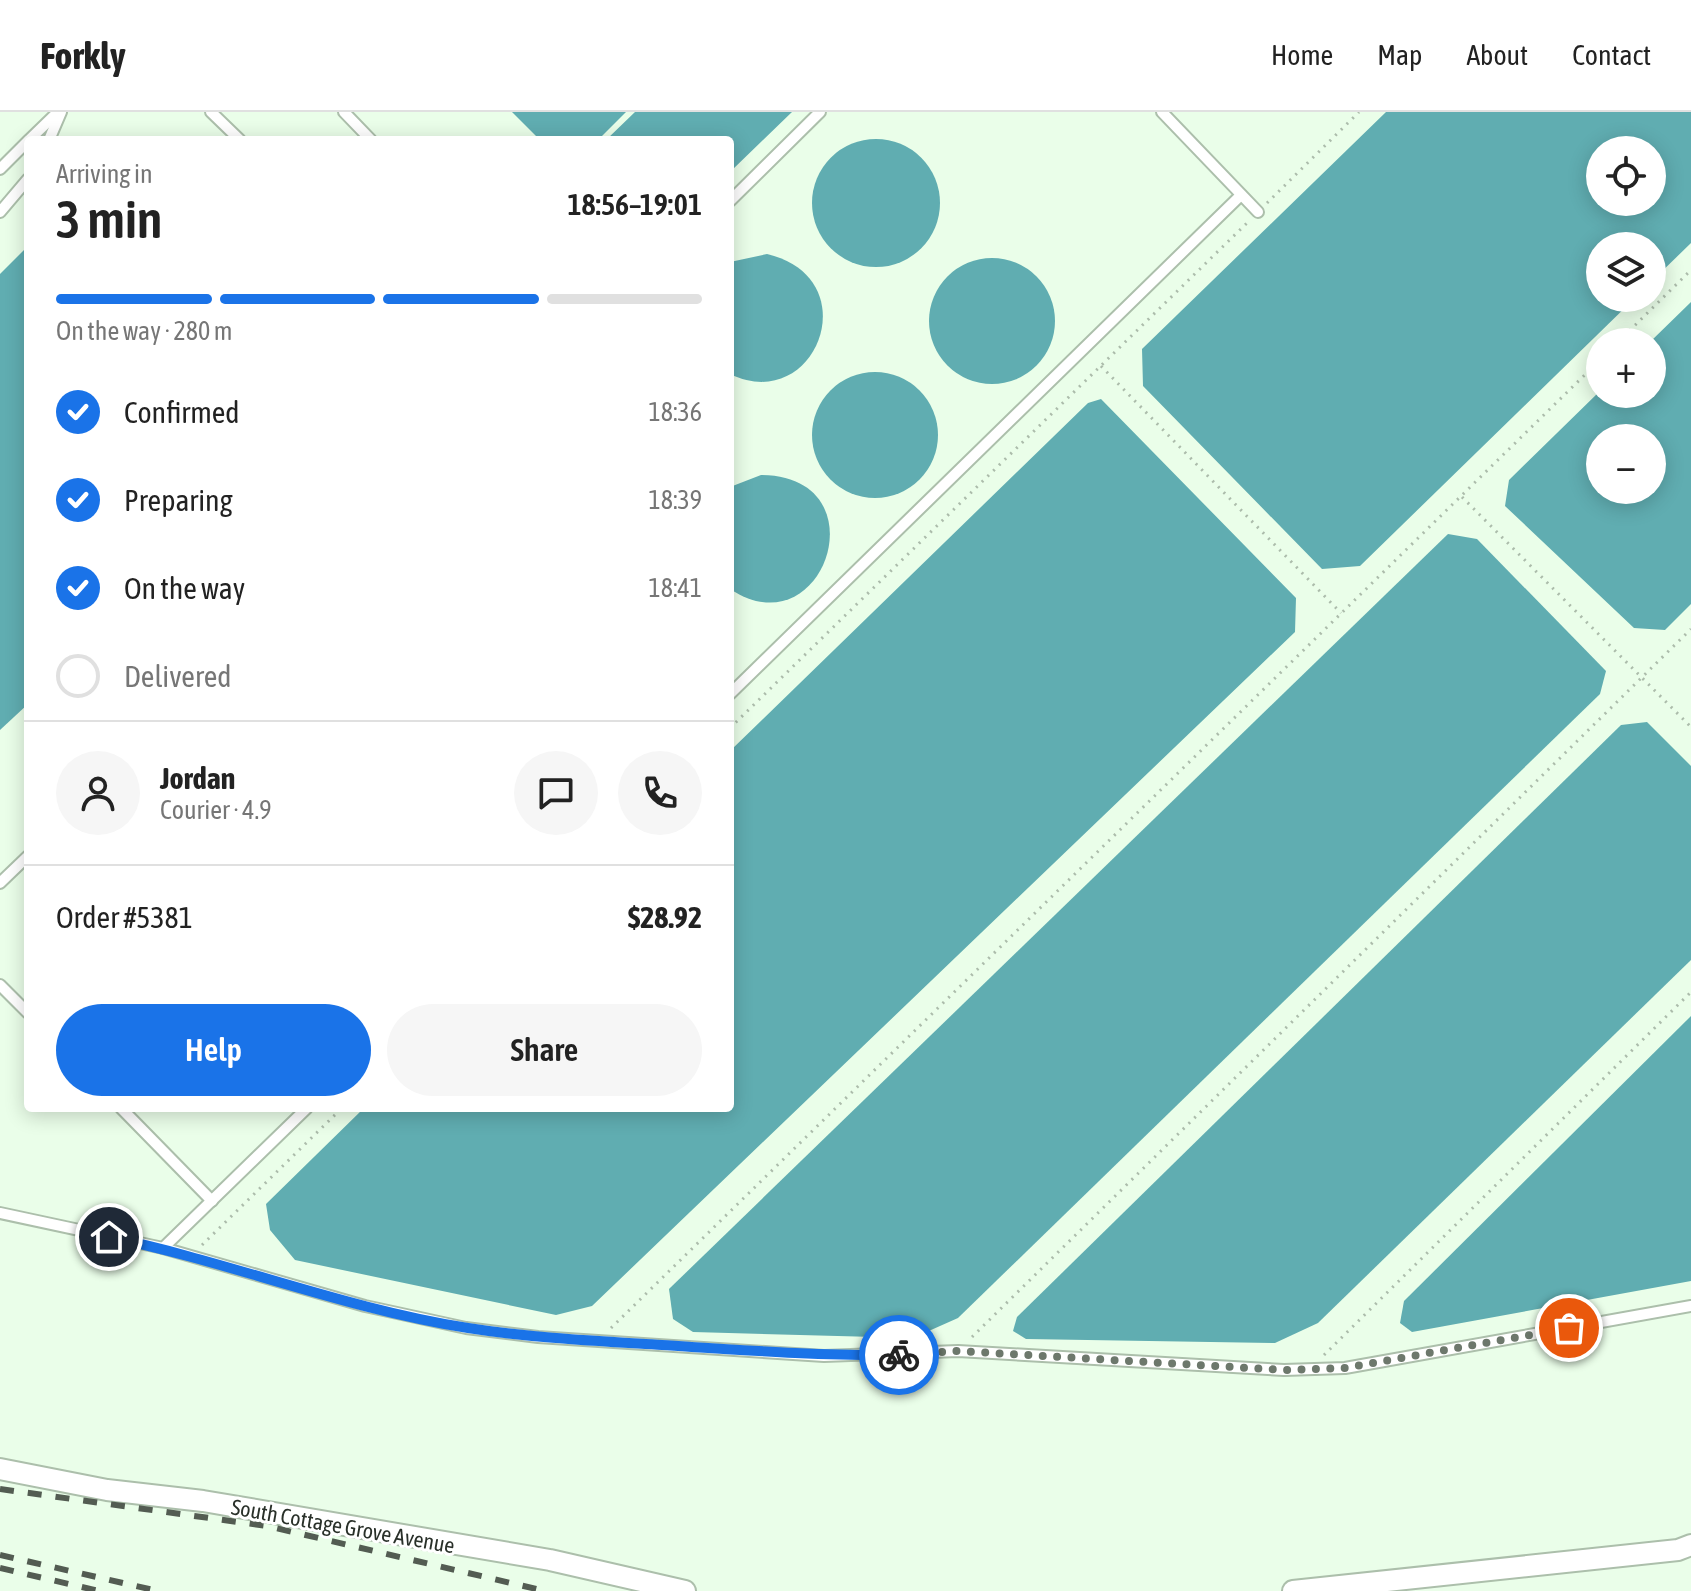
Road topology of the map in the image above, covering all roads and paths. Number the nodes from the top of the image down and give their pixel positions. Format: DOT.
graph roads {
  1 [pos="59,112"];
  2 [pos="211,112"];
  3 [pos="344,112"];
  4 [pos="820,112"];
  5 [pos="1162,112"];
  6 [pos="1359,112"];
  7 [pos="34,136"];
  8 [pos="50,136"];
  9 [pos="236,136"];
  10 [pos="367,136"];
  11 [pos="24,146"];
  12 [pos="0,169"];
  13 [pos="24,184"];
  14 [pos="1241,195"];
  15 [pos="734,197"];
  16 [pos="0,212"];
  17 [pos="1258,212"];
  18 [pos="1691,270"];
  19 [pos="1632,328"];
  20 [pos="1101,365"];
  21 [pos="1586,374"];
  22 [pos="1461,496"];
  23 [pos="1341,613"];
  24 [pos="1691,629"];
  25 [pos="1642,678"];
  26 [pos="734,690"];
  27 [pos="734,724"];
  28 [pos="1691,727"];
  29 [pos="24,860"];
  30 [pos="0,883"];
  31 [pos="0,985"];
  32 [pos="1691,992"];
  33 [pos="24,1009"];
  34 [pos="125,1112"];
  35 [pos="303,1112"];
  36 [pos="338,1112"];
  37 [pos="212,1201"];
  38 [pos="0,1213"];
  39 [pos="163,1248"];
  40 [pos="191,1256"];
  41 [pos="1691,1306"];
  42 [pos="597,1341"];
  43 [pos="958,1351"];
  44 [pos="1309,1369"];
  45 [pos="0,1469"];
  46 [pos="1691,1545"];
  47 [pos="685,1591"];
  48 [pos="1293,1591"];
  1 -- 7 [label="lane"];
  1 -- 8 [label="lane"];
  2 -- 9 [label="lane"];
  3 -- 10 [label="lane"];
  4 -- 15 [label="lane"];
  5 -- 14 [label="lane"];
  6 -- 17 [label="path"];
  11 -- 12 [label="lane"];
  13 -- 16 [label="lane"];
  14 -- 17 [label="lane"];
  14 -- 26 [label="lane"];
  17 -- 20 [label="path"];
  18 -- 19 [label="path"];
  20 -- 23 [label="path"];
  20 -- 27 [label="path"];
  21 -- 22 [label="path"];
  22 -- 23 [label="path"];
  22 -- 25 [label="path"];
  23 -- 42 [label="path"];
  24 -- 25 [label="path"];
  25 -- 28 [label="path"];
  25 -- 43 [label="path"];
  29 -- 30 [label="lane"];
  31 -- 33 [label="lane"];
  32 -- 44 [label="path"];
  34 -- 37 [label="lane"];
  35 -- 37 [label="lane"];
  36 -- 40 [label="path"];
  37 -- 39 [label="lane"];
  38 -- 39 [label="lane"];
  39 -- 40 [label="lane"];
  40 -- 42 [label="lane"];
  41 -- 44 [label="lane"];
  42 -- 43 [label="lane"];
  43 -- 44 [label="lane"];
  45 -- 47 [label="street, South Cottage Grove Avenue"];
  46 -- 48 [label="street"];
}
